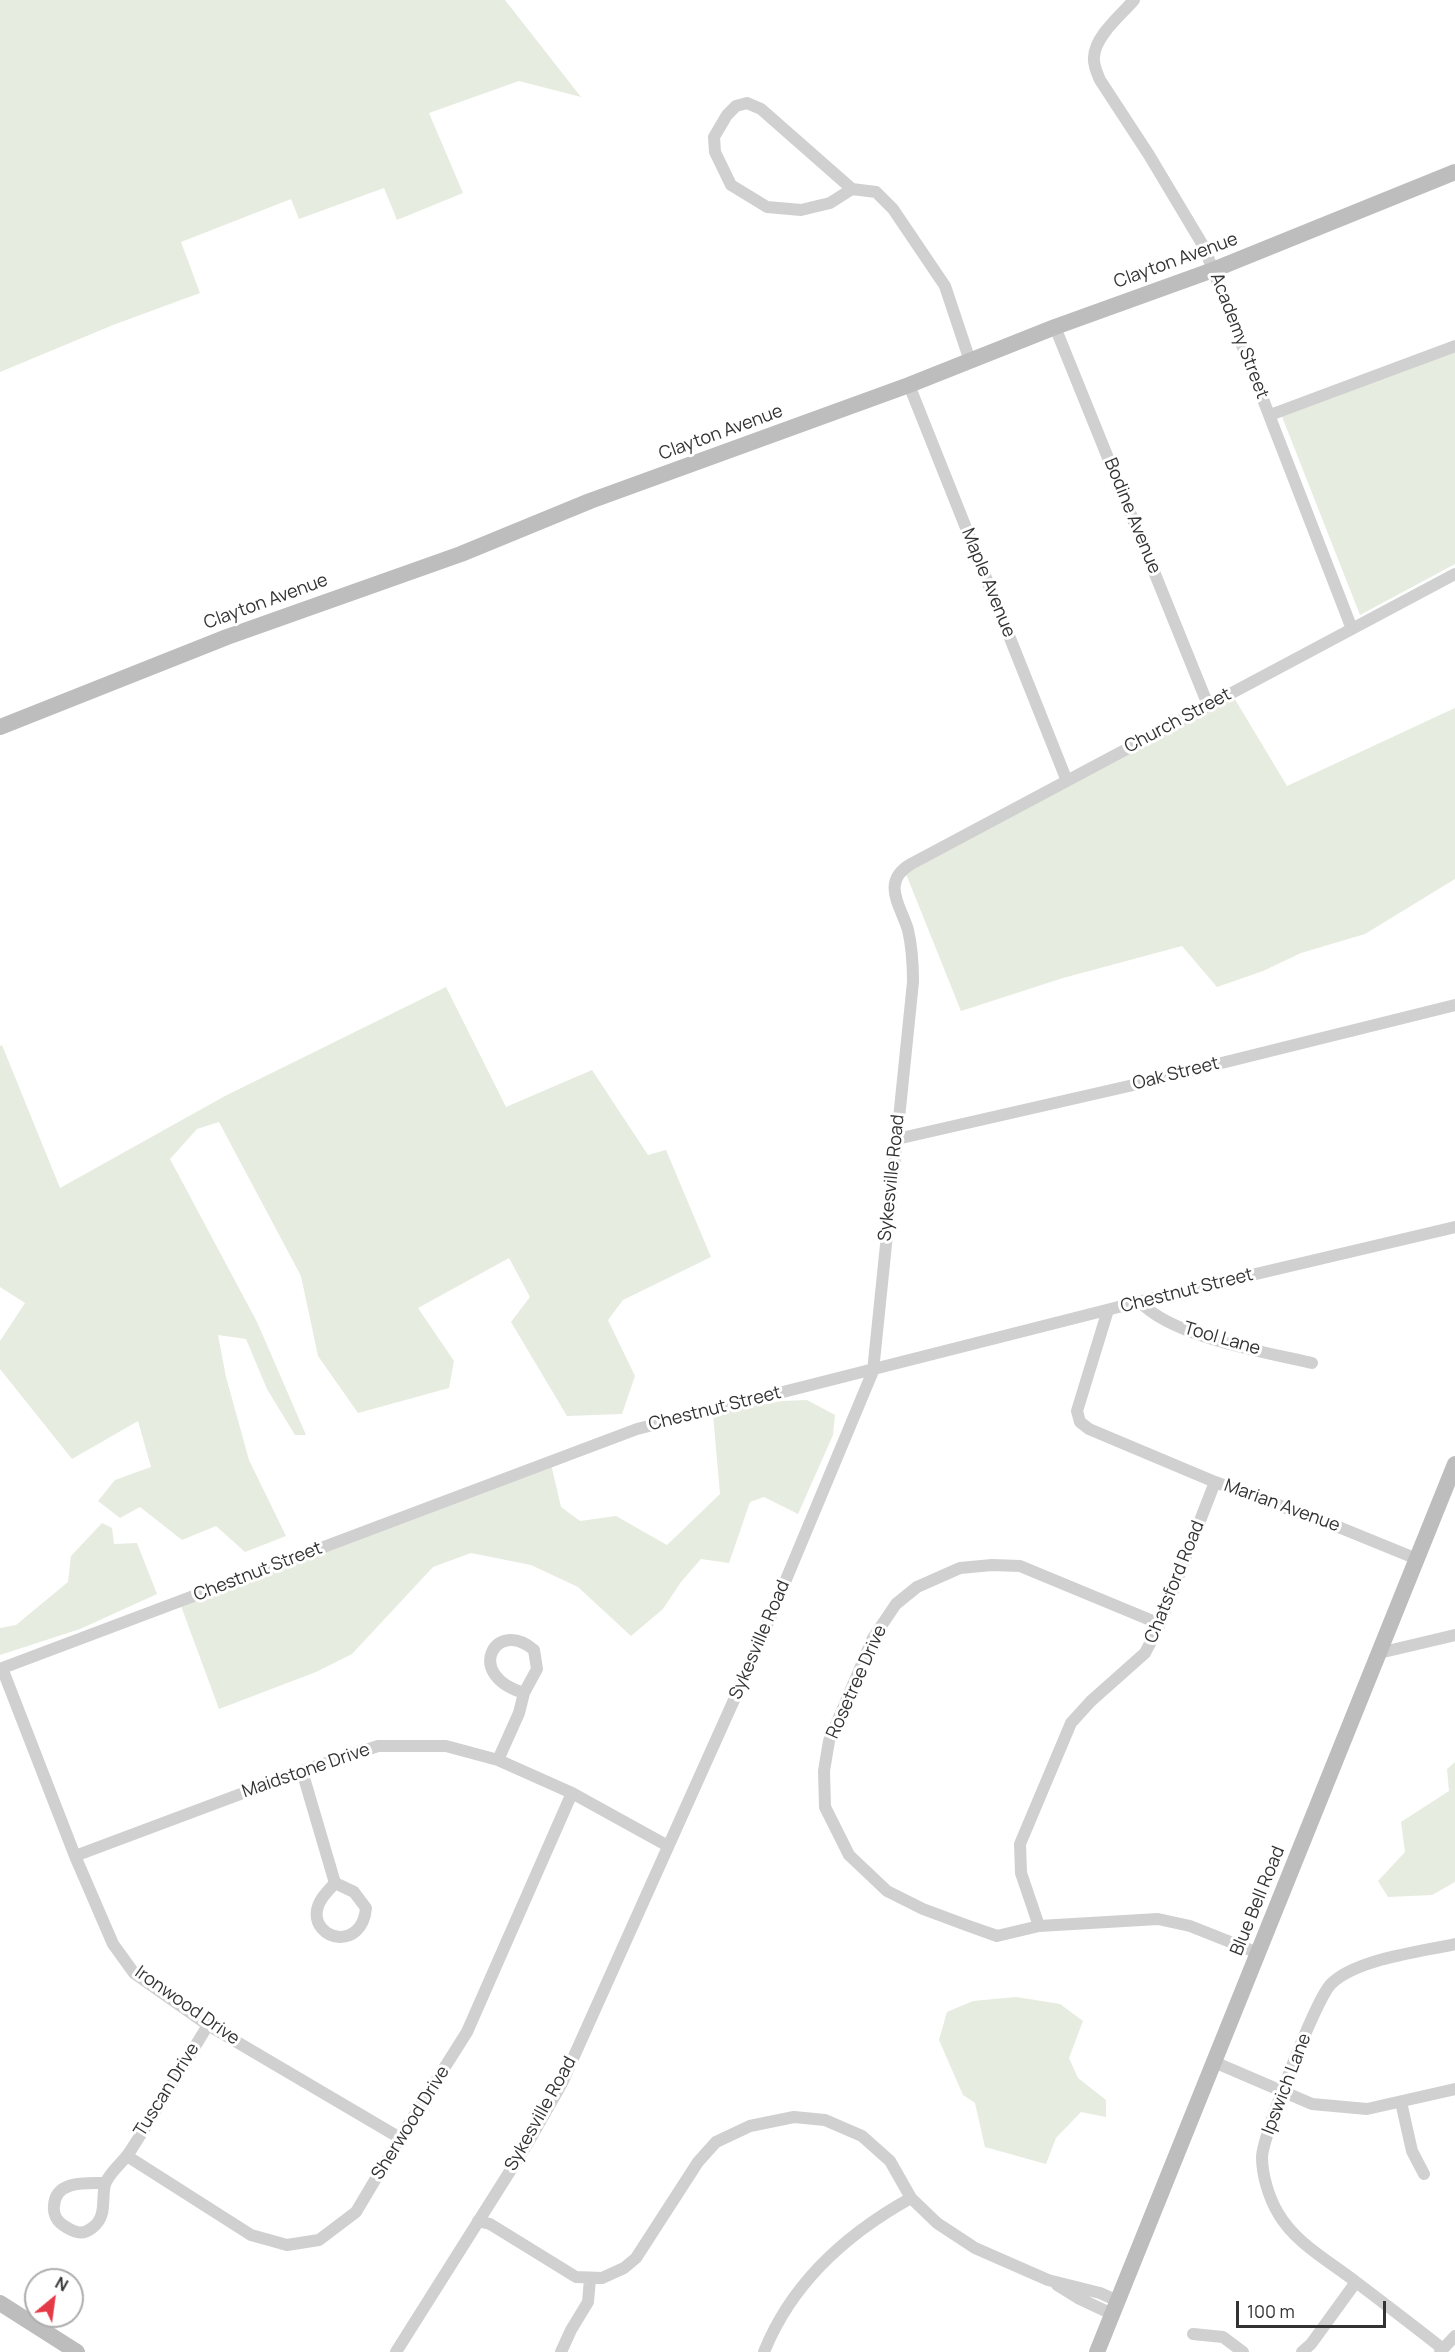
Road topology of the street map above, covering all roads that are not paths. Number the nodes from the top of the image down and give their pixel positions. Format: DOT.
graph roads {
  1 [pos="1134,0"];
  2 [pos="1455,172"];
  3 [pos="852,189"];
  4 [pos="1213,270"];
  5 [pos="1055,327"];
  6 [pos="1455,346"];
  7 [pos="970,361"];
  8 [pos="909,385"];
  9 [pos="1270,415"];
  10 [pos="1455,574"];
  11 [pos="1352,629"];
  12 [pos="1208,705"];
  13 [pos="0,727"];
  14 [pos="1067,781"];
  15 [pos="902,869"];
  16 [pos="1455,1005"];
  17 [pos="897,1139"];
  18 [pos="1455,1227"];
  19 [pos="1140,1302"];
  20 [pos="1108,1310"];
  21 [pos="1312,1363"];
  22 [pos="873,1371"];
  23 [pos="1455,1464"];
  24 [pos="1215,1482"];
  25 [pos="1417,1559"];
  26 [pos="1160,1624"];
  27 [pos="1455,1635"];
  28 [pos="1379,1653"];
  29 [pos="1,1669"];
  30 [pos="524,1694"];
  31 [pos="498,1760"];
  32 [pos="302,1771"];
  33 [pos="572,1792"];
  34 [pos="668,1846"];
  35 [pos="75,1856"];
  36 [pos="335,1883"];
  37 [pos="1039,1926"];
  38 [pos="1455,1944"];
  39 [pos="1258,1953"];
  40 [pos="208,2025"];
  41 [pos="1214,2062"];
  42 [pos="1455,2089"];
  43 [pos="1283,2091"];
  44 [pos="1401,2102"];
  45 [pos="400,2138"];
  46 [pos="127,2156"];
  47 [pos="1424,2174"];
  48 [pos="105,2183"];
  49 [pos="911,2198"];
  50 [pos="478,2221"];
  51 [pos="590,2279"];
  52 [pos="1356,2282"];
  53 [pos="0,2303"];
  54 [pos="1115,2307"];
  55 [pos="1193,2334"];
  56 [pos="1455,2336"];
  57 [pos="1441,2350"];
  58 [pos="563,2351"];
  59 [pos="77,2352"];
  60 [pos="396,2352"];
  61 [pos="764,2352"];
  62 [pos="1097,2352"];
  63 [pos="1243,2352"];
  64 [pos="1302,2352"];
  1 -- 4 [label="street, Academy Street"];
  2 -- 4 [label="main road, Clayton Avenue"];
  3 -- 3 [label="street"];
  3 -- 7 [label="street"];
  4 -- 5 [label="main road, Clayton Avenue"];
  4 -- 9 [label="street, Academy Street"];
  5 -- 7 [label="main road, Clayton Avenue"];
  5 -- 12 [label="street, Bodine Avenue"];
  6 -- 9 [label="street"];
  7 -- 8 [label="main road, Clayton Avenue"];
  8 -- 13 [label="main road, Clayton Avenue"];
  8 -- 14 [label="street, Maple Avenue"];
  9 -- 11 [label="street, Academy Street"];
  10 -- 11 [label="street, Church Street"];
  11 -- 12 [label="street, Church Street"];
  12 -- 14 [label="street, Church Street"];
  14 -- 15 [label="street, Church Street"];
  15 -- 17 [label="street, Sykesville Road"];
  16 -- 17 [label="street, Oak Street"];
  17 -- 22 [label="street, Sykesville Road"];
  18 -- 19 [label="street, Chestnut Street"];
  19 -- 20 [label="street, Chestnut Street"];
  19 -- 21 [label="street, Tool Lane"];
  20 -- 22 [label="street, Chestnut Street"];
  20 -- 24 [label="street, Marian Avenue"];
  22 -- 29 [label="street, Chestnut Street"];
  22 -- 34 [label="street, Sykesville Road"];
  23 -- 25 [label="main road, Blue Bell Road"];
  24 -- 25 [label="street, Marian Avenue"];
  24 -- 26 [label="street, Chatsford Road"];
  25 -- 28 [label="main road, Blue Bell Road"];
  26 -- 37 [label="street, Chatsford Road"];
  26 -- 37 [label="street, Rosetree Drive"];
  27 -- 28 [label="street"];
  28 -- 39 [label="main road, Blue Bell Road"];
  29 -- 35 [label="street, Ironwood Drive"];
  30 -- 30 [label="street"];
  30 -- 31 [label="street"];
  31 -- 32 [label="street, Maidstone Drive"];
  31 -- 33 [label="street, Maidstone Drive"];
  32 -- 35 [label="street, Maidstone Drive"];
  32 -- 36 [label="street"];
  33 -- 34 [label="street, Maidstone Drive"];
  33 -- 45 [label="street, Sherwood Drive"];
  34 -- 50 [label="street, Sykesville Road"];
  35 -- 40 [label="street, Ironwood Drive"];
  36 -- 36 [label="street"];
  37 -- 39 [label="street, Rosetree Drive"];
  38 -- 43 [label="street, Ipswich Lane"];
  39 -- 41 [label="main road, Blue Bell Road"];
  40 -- 45 [label="street, Ironwood Drive"];
  40 -- 46 [label="street, Tuscan Drive"];
  41 -- 43 [label="street"];
  41 -- 54 [label="main road, Blue Bell Road"];
  42 -- 44 [label="street"];
  43 -- 44 [label="street"];
  43 -- 52 [label="street, Ipswich Lane"];
  44 -- 47 [label="street"];
  45 -- 46 [label="street, Sherwood Drive"];
  46 -- 48 [label="street, Tuscan Drive"];
  48 -- 48 [label="street"];
  49 -- 51 [label="street"];
  49 -- 54 [label="street"];
  49 -- 61 [label="street"];
  50 -- 51 [label="street"];
  50 -- 60 [label="street, Sykesville Road"];
  51 -- 58 [label="street"];
  52 -- 57 [label="street, Ipswich Lane"];
  52 -- 64 [label="street"];
  53 -- 59 [label="main road"];
  54 -- 62 [label="main road, Blue Bell Road"];
  55 -- 63 [label="street"];
  56 -- 57 [label="street"];
}
